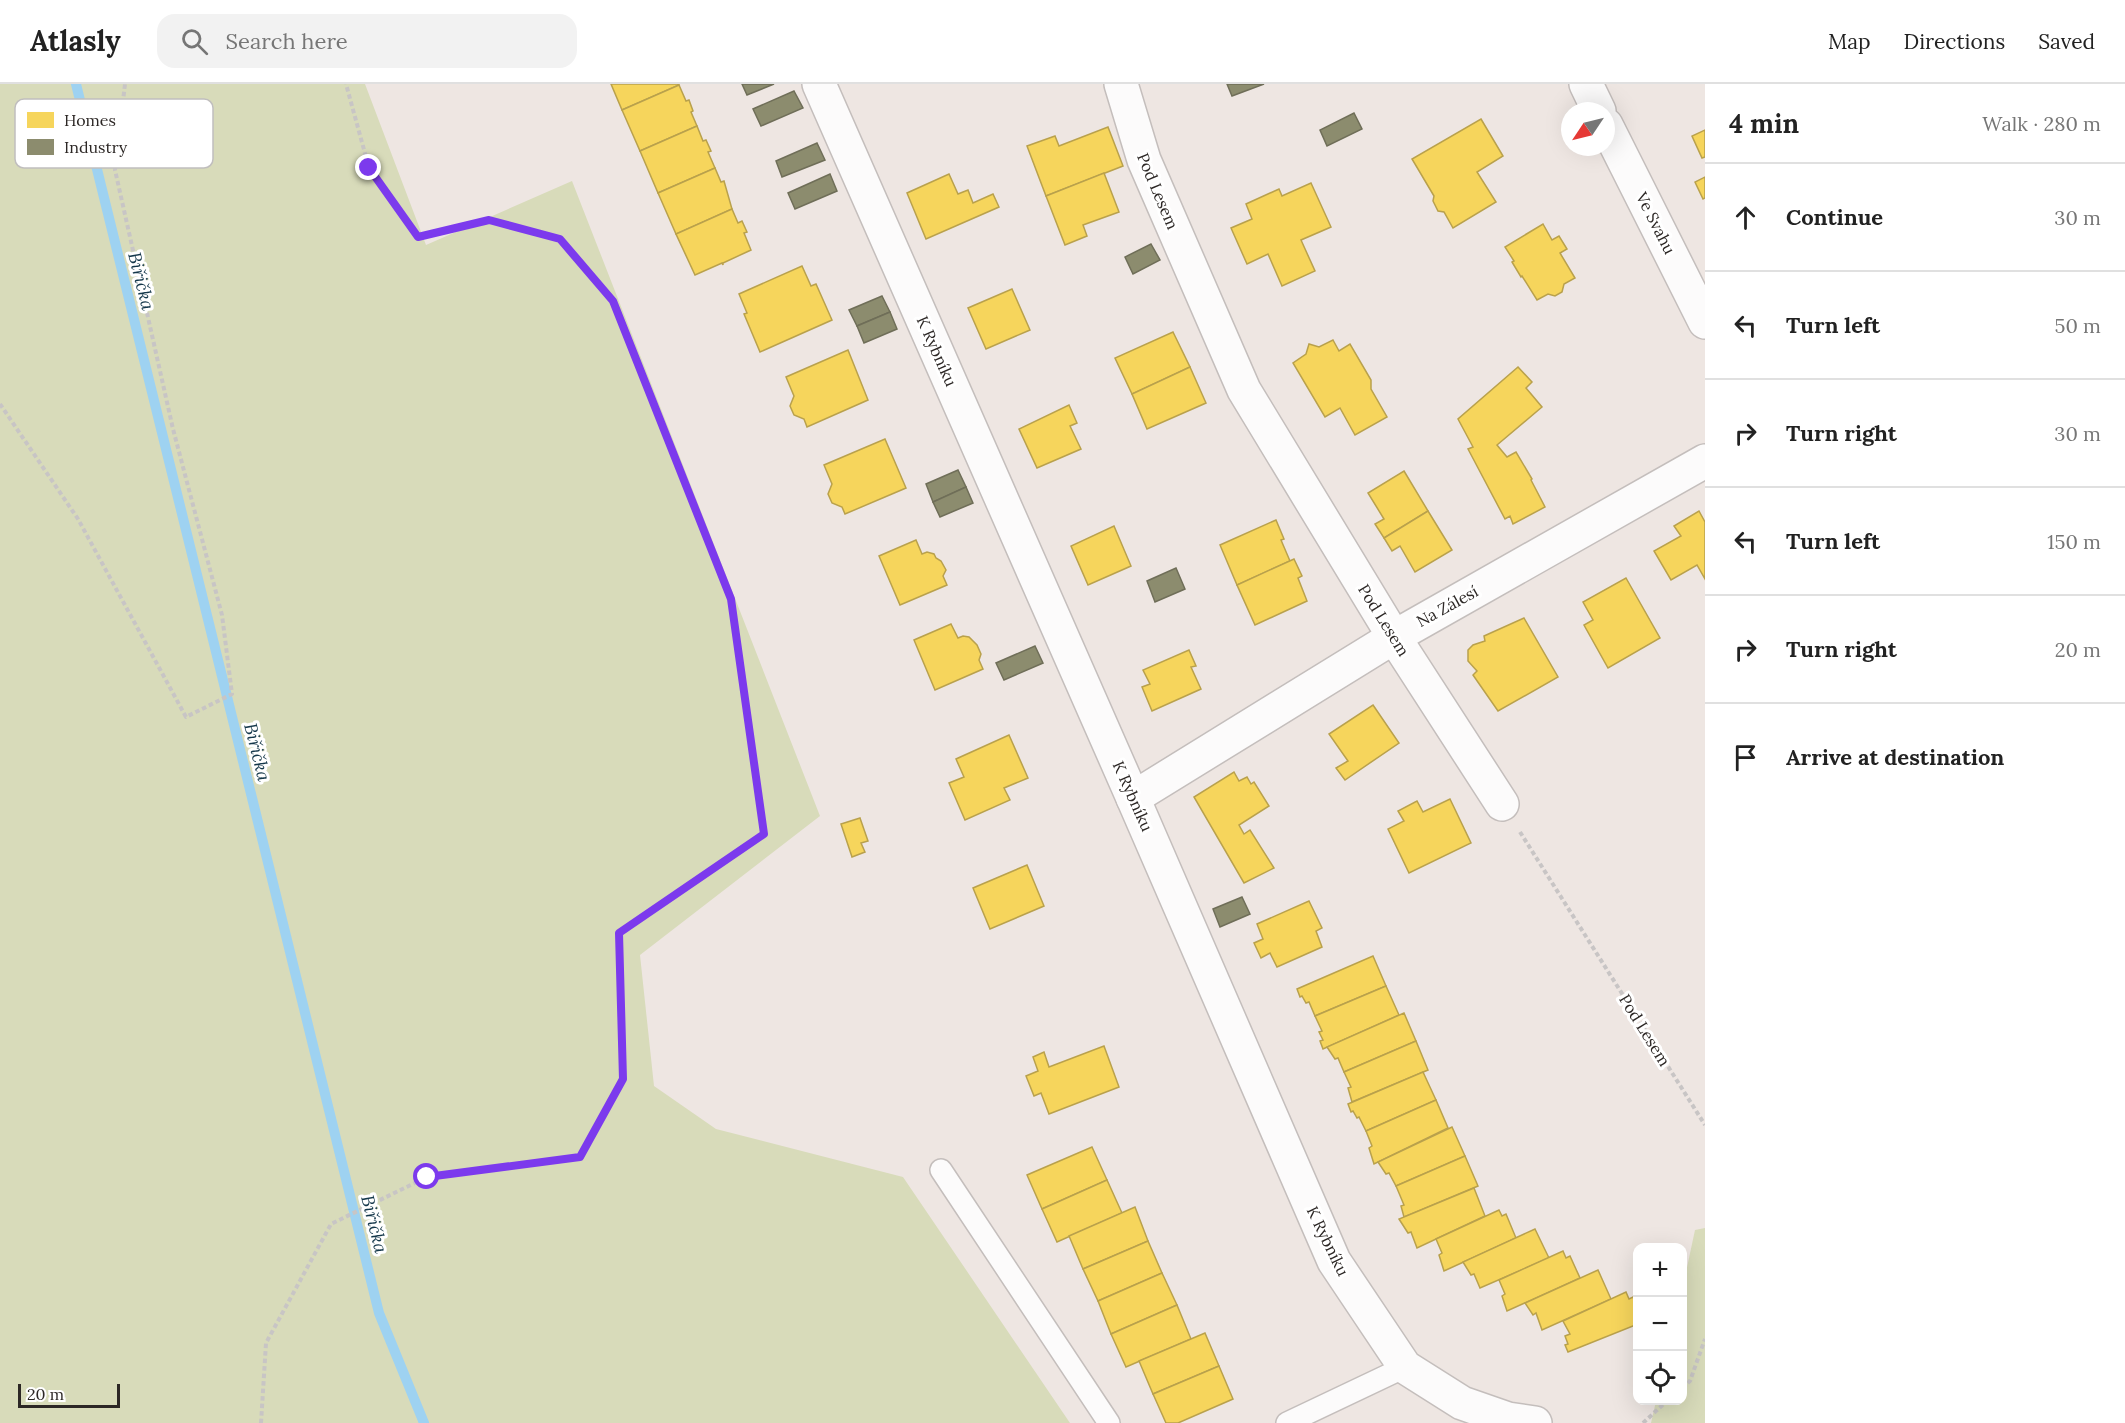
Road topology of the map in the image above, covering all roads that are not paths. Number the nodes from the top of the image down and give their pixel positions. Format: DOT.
graph roads {
  1 [pos="819,84"];
  2 [pos="1121,84"];
  3 [pos="1586,84"];
  4 [pos="1595,102"];
  5 [pos="1615,142"];
  6 [pos="1705,322"];
  7 [pos="1705,461"];
  8 [pos="1394,636"];
  9 [pos="1133,798"];
  10 [pos="1502,804"];
  11 [pos="941,1170"];
  12 [pos="1405,1367"];
  13 [pos="1109,1423"];
  14 [pos="1287,1423"];
  15 [pos="1535,1423"];
  1 -- 9 [label="street, K Rybníku"];
  2 -- 8 [label="street, Pod Lesem"];
  3 -- 4 [label="street"];
  5 -- 6 [label="street, Ve Svahu"];
  7 -- 8 [label="street, Na Zálesí"];
  8 -- 9 [label="street, Na Zálesí"];
  8 -- 10 [label="street, Pod Lesem"];
  9 -- 12 [label="street, K Rybníku"];
  11 -- 13 [label="lane"];
  12 -- 14 [label="lane"];
  12 -- 15 [label="street, K Rybníku"];
}
